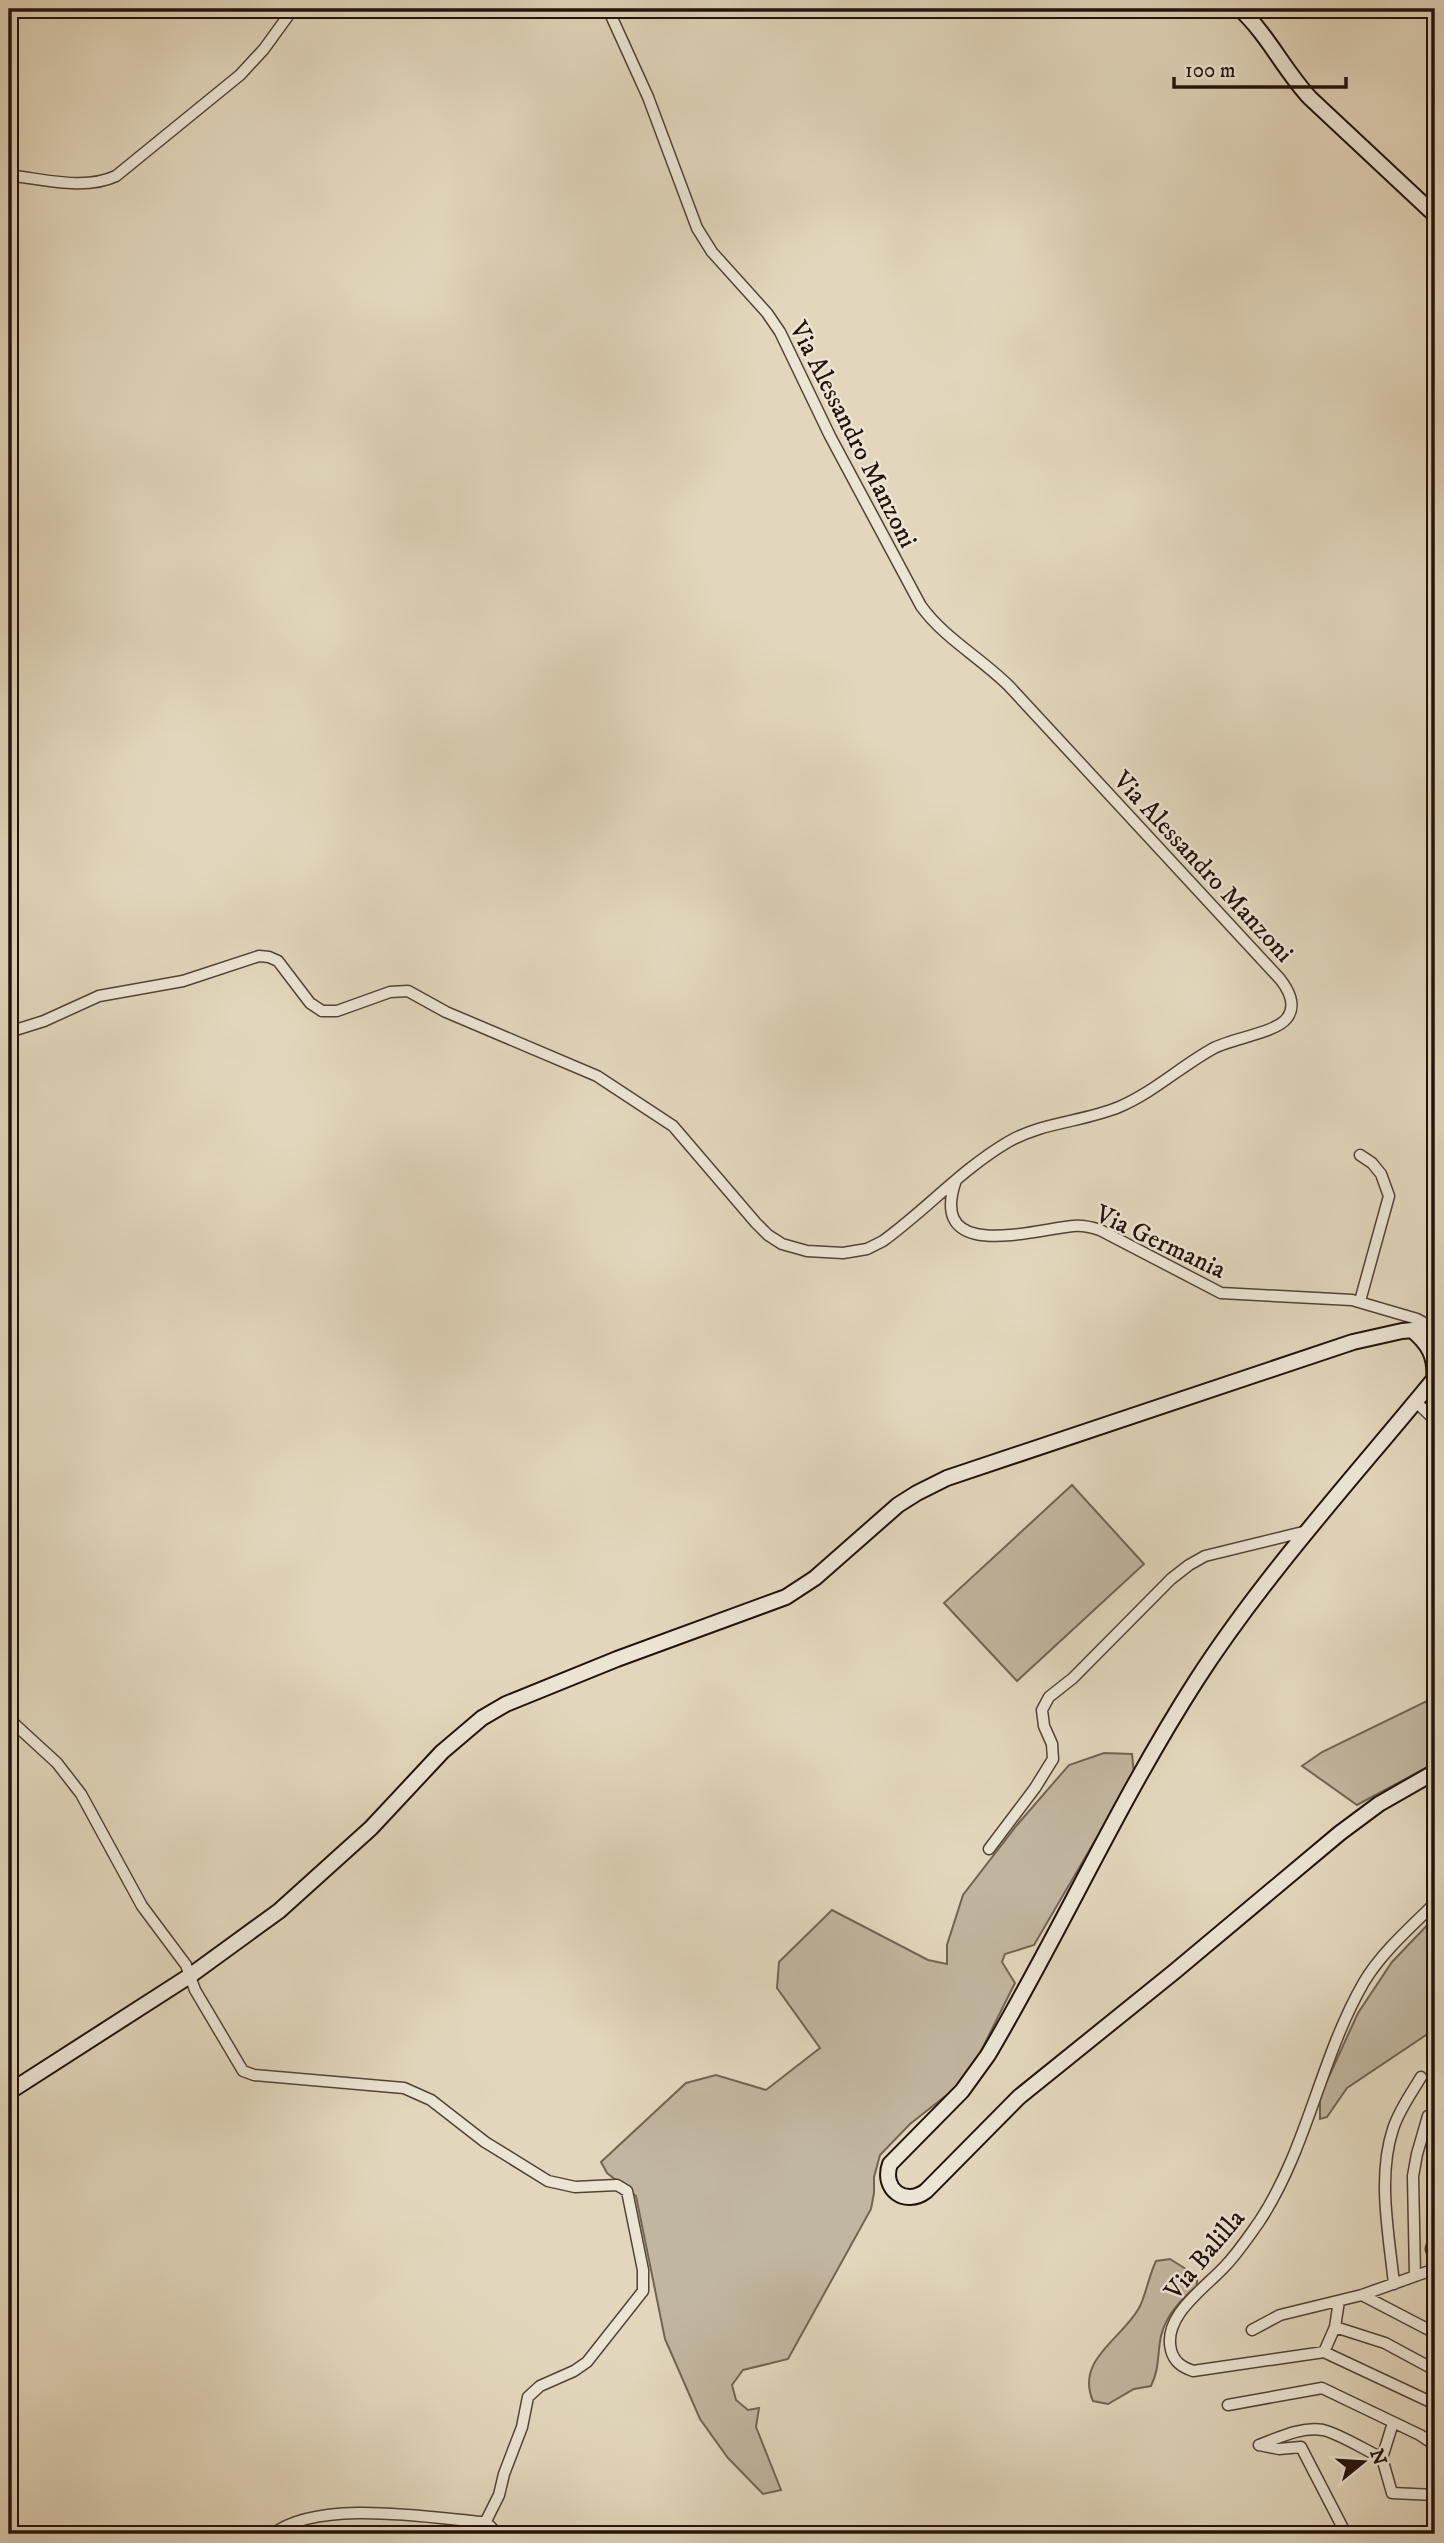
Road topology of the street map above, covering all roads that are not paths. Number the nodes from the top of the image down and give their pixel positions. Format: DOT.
graph roads {
  1 [pos="293,9"];
  2 [pos="608,9"];
  3 [pos="1240,9"];
  4 [pos="15,176"];
  5 [pos="1435,215"];
  6 [pos="9,1032"];
  7 [pos="1360,1155"];
  8 [pos="956,1180"];
  9 [pos="1360,1301"];
  10 [pos="1435,1328"];
  11 [pos="1412,1330"];
  12 [pos="1435,1378"];
  13 [pos="1416,1402"];
  14 [pos="1435,1420"];
  15 [pos="1311,1530"];
  16 [pos="9,1719"];
  17 [pos="1435,1772"];
  18 [pos="989,1849"];
  19 [pos="1435,1903"];
  20 [pos="191,1975"];
  21 [pos="1421,2077"];
  22 [pos="9,2092"];
  23 [pos="1428,2116"];
  24 [pos="1435,2236"];
  25 [pos="1435,2260"];
  26 [pos="1435,2269"];
  27 [pos="1415,2276"];
  28 [pos="1394,2284"];
  29 [pos="1362,2295"];
  30 [pos="1339,2301"];
  31 [pos="1335,2327"];
  32 [pos="1432,2328"];
  33 [pos="1252,2330"];
  34 [pos="1324,2352"];
  35 [pos="1435,2370"];
  36 [pos="1435,2404"];
  37 [pos="1228,2405"];
  38 [pos="1393,2423"];
  39 [pos="1435,2445"];
  40 [pos="1382,2458"];
  41 [pos="1435,2495"];
  42 [pos="485,2523"];
  43 [pos="273,2534"];
  44 [pos="497,2534"];
  45 [pos="1346,2534"];
  1 -- 4 [label="street"];
  2 -- 8 [label="street, Via Alessandro Manzoni"];
  3 -- 5 [label="street"];
  6 -- 8 [label="street, Via Alessandro Manzoni"];
  7 -- 9 [label="street"];
  8 -- 9 [label="street, Via Germania"];
  9 -- 10 [label="street, Via Germania"];
  10 -- 11 [label="street"];
  11 -- 12 [label="street"];
  11 -- 20 [label="street"];
  12 -- 13 [label="street"];
  13 -- 14 [label="street"];
  13 -- 15 [label="street"];
  15 -- 17 [label="street"];
  15 -- 18 [label="street"];
  16 -- 20 [label="street"];
  19 -- 34 [label="street, Via Balilla"];
  20 -- 22 [label="street"];
  20 -- 42 [label="street"];
  21 -- 28 [label="street"];
  23 -- 27 [label="street"];
  24 -- 25 [label="street"];
  26 -- 27 [label="street"];
  27 -- 28 [label="street"];
  28 -- 29 [label="street"];
  29 -- 30 [label="street"];
  29 -- 32 [label="street"];
  30 -- 31 [label="street"];
  30 -- 33 [label="street"];
  31 -- 34 [label="street"];
  31 -- 35 [label="street"];
  34 -- 36 [label="street"];
  37 -- 38 [label="street"];
  38 -- 39 [label="street"];
  38 -- 40 [label="street"];
  40 -- 41 [label="street"];
  40 -- 45 [label="street"];
  42 -- 43 [label="street"];
  42 -- 44 [label="street"];
}
